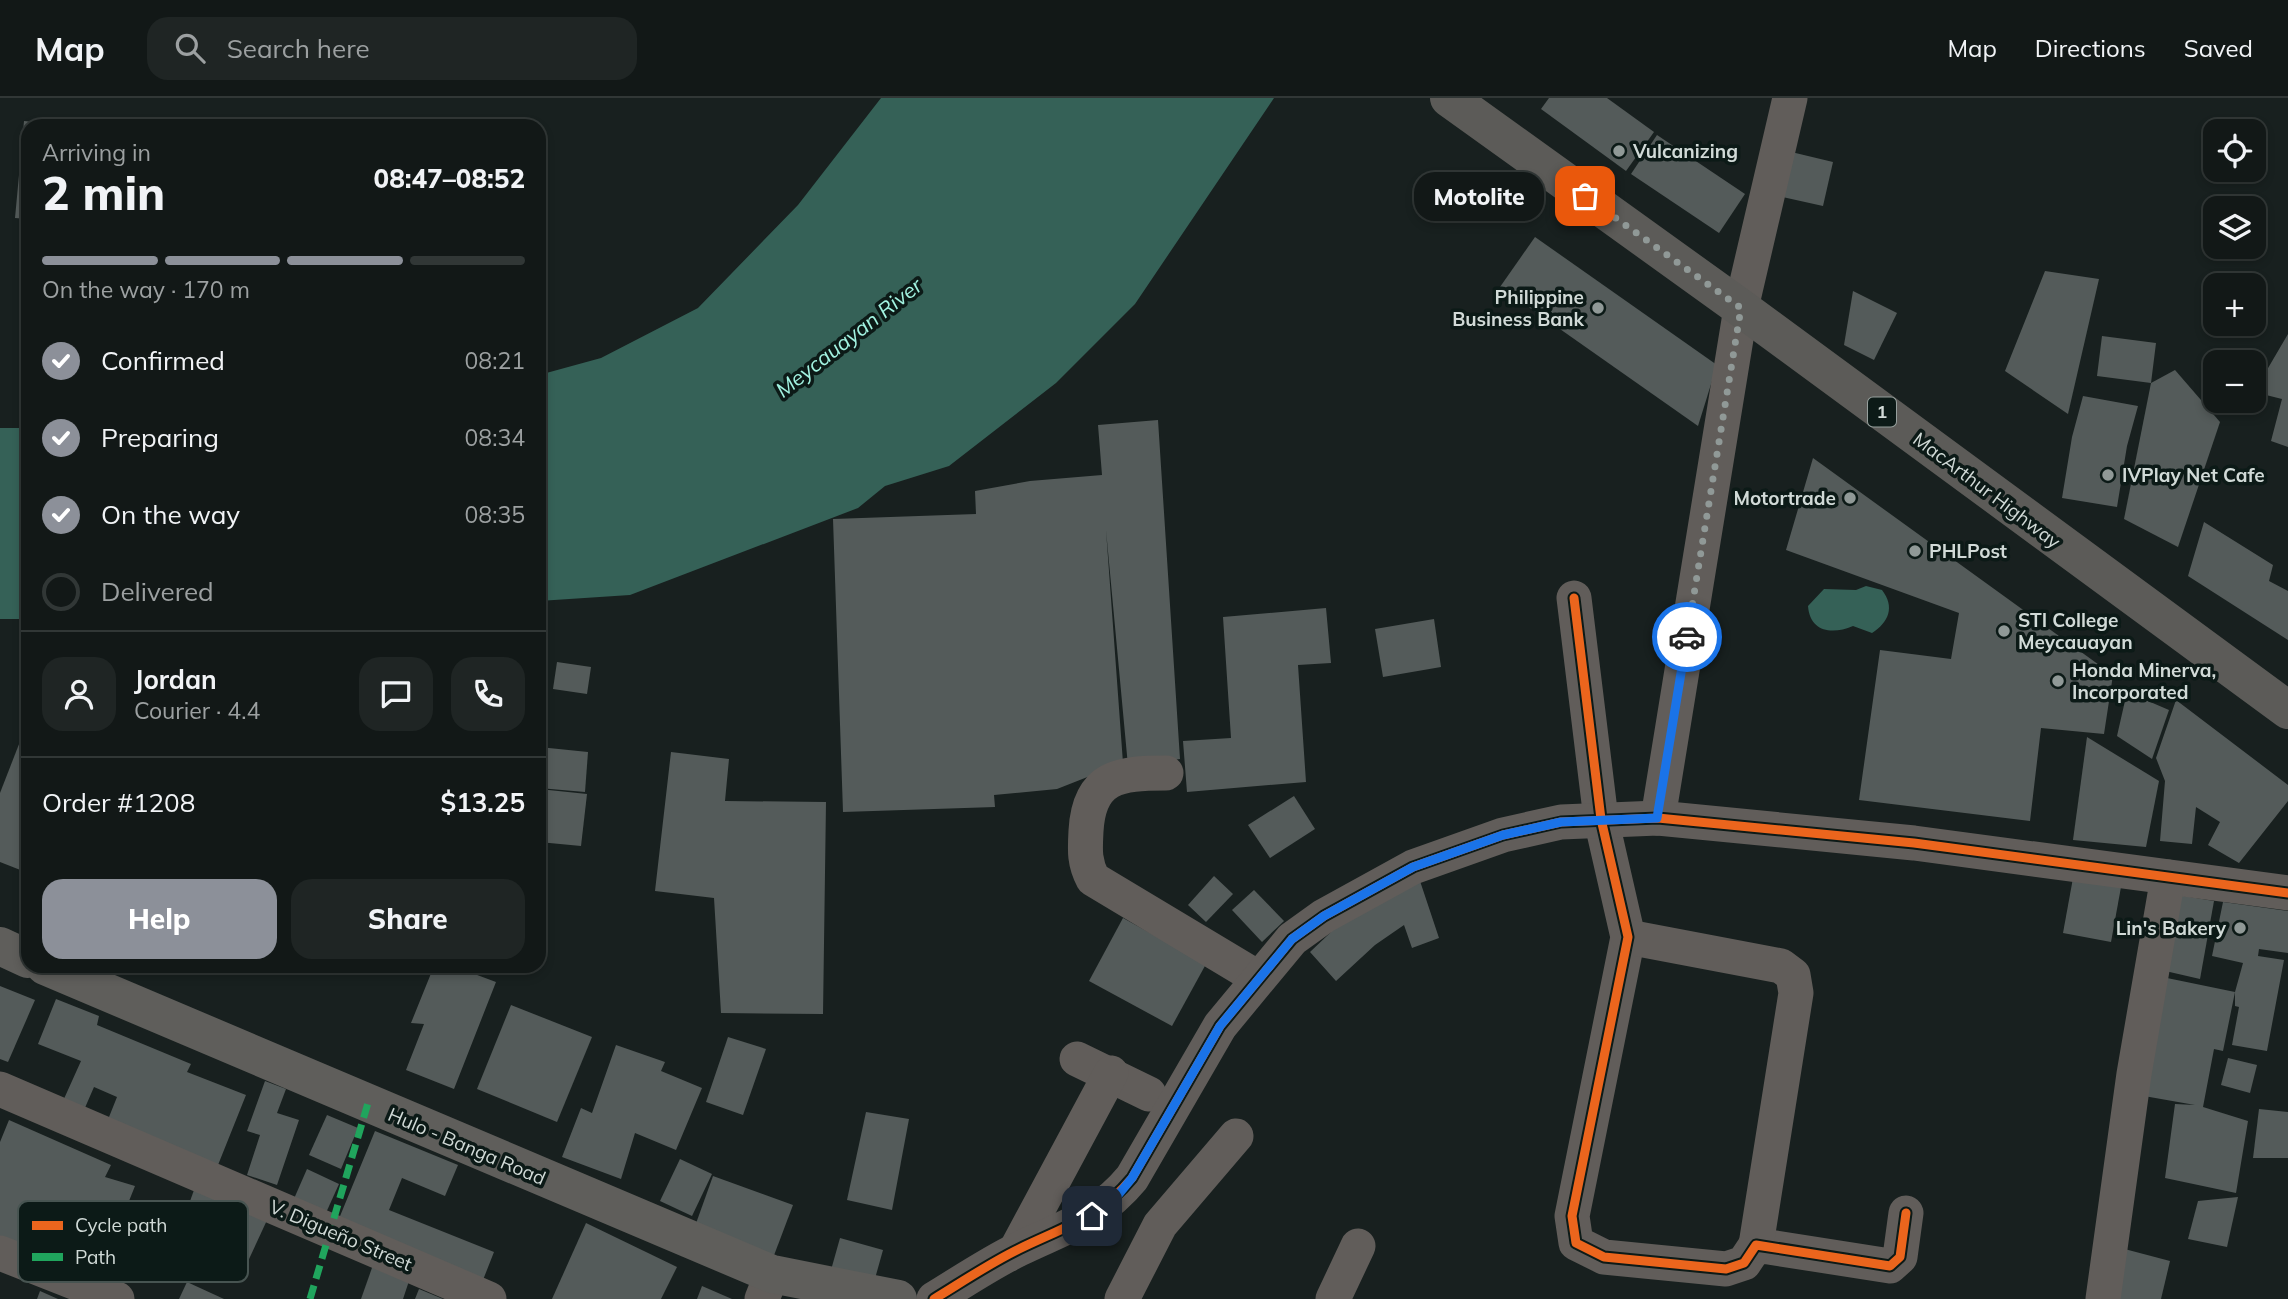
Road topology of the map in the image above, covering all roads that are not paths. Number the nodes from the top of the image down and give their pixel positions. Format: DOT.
graph roads {
  1 [pos="1790,98"];
  2 [pos="1461,107"];
  3 [pos="1741,308"];
  4 [pos="1574,598"];
  5 [pos="2288,710"];
  6 [pos="1166,773"];
  7 [pos="1657,818"];
  8 [pos="1601,819"];
  9 [pos="2168,877"];
  10 [pos="2288,893"];
  11 [pos="1628,937"];
  12 [pos="0,946"];
  13 [pos="21,955"];
  14 [pos="61,973"];
  15 [pos="1258,978"];
  16 [pos="1077,1059"];
  17 [pos="1111,1073"];
  18 [pos="0,1089"];
  19 [pos="1149,1094"];
  20 [pos="1236,1136"];
  21 [pos="1906,1213"];
  22 [pos="1756,1245"];
  23 [pos="1358,1246"];
  24 [pos="1016,1250"];
  25 [pos="0,1253"];
  26 [pos="18,1260"];
  27 [pos="74,1282"];
  28 [pos="767,1287"];
  29 [pos="117,1299"];
  30 [pos="489,1299"];
  31 [pos="898,1299"];
  32 [pos="934,1299"];
  33 [pos="1122,1299"];
  34 [pos="1333,1299"];
  35 [pos="2103,1299"];
  1 -- 3 [label="street"];
  2 -- 3 [label="highway, MacArthur Highway / 1"];
  3 -- 5 [label="highway, MacArthur Highway / 1"];
  3 -- 7 [label="street"];
  4 -- 8 [label="street"];
  6 -- 15 [label="street"];
  7 -- 8 [label="street"];
  7 -- 9 [label="street"];
  8 -- 11 [label="street"];
  8 -- 15 [label="street"];
  9 -- 10 [label="street"];
  9 -- 35 [label="street"];
  11 -- 22 [label="street"];
  11 -- 22 [label="street"];
  12 -- 13 [label="main road"];
  14 -- 28 [label="main road, Hulo - Banga Road"];
  15 -- 24 [label="street"];
  16 -- 17 [label="street"];
  17 -- 19 [label="street"];
  17 -- 24 [label="street"];
  18 -- 30 [label="street, V. Digueño Street"];
  20 -- 33 [label="street"];
  21 -- 22 [label="street"];
  23 -- 34 [label="street"];
  24 -- 32 [label="street"];
  25 -- 26 [label="street"];
  27 -- 29 [label="street"];
  28 -- 31 [label="main road, Hulo - Banga Road"];
}
